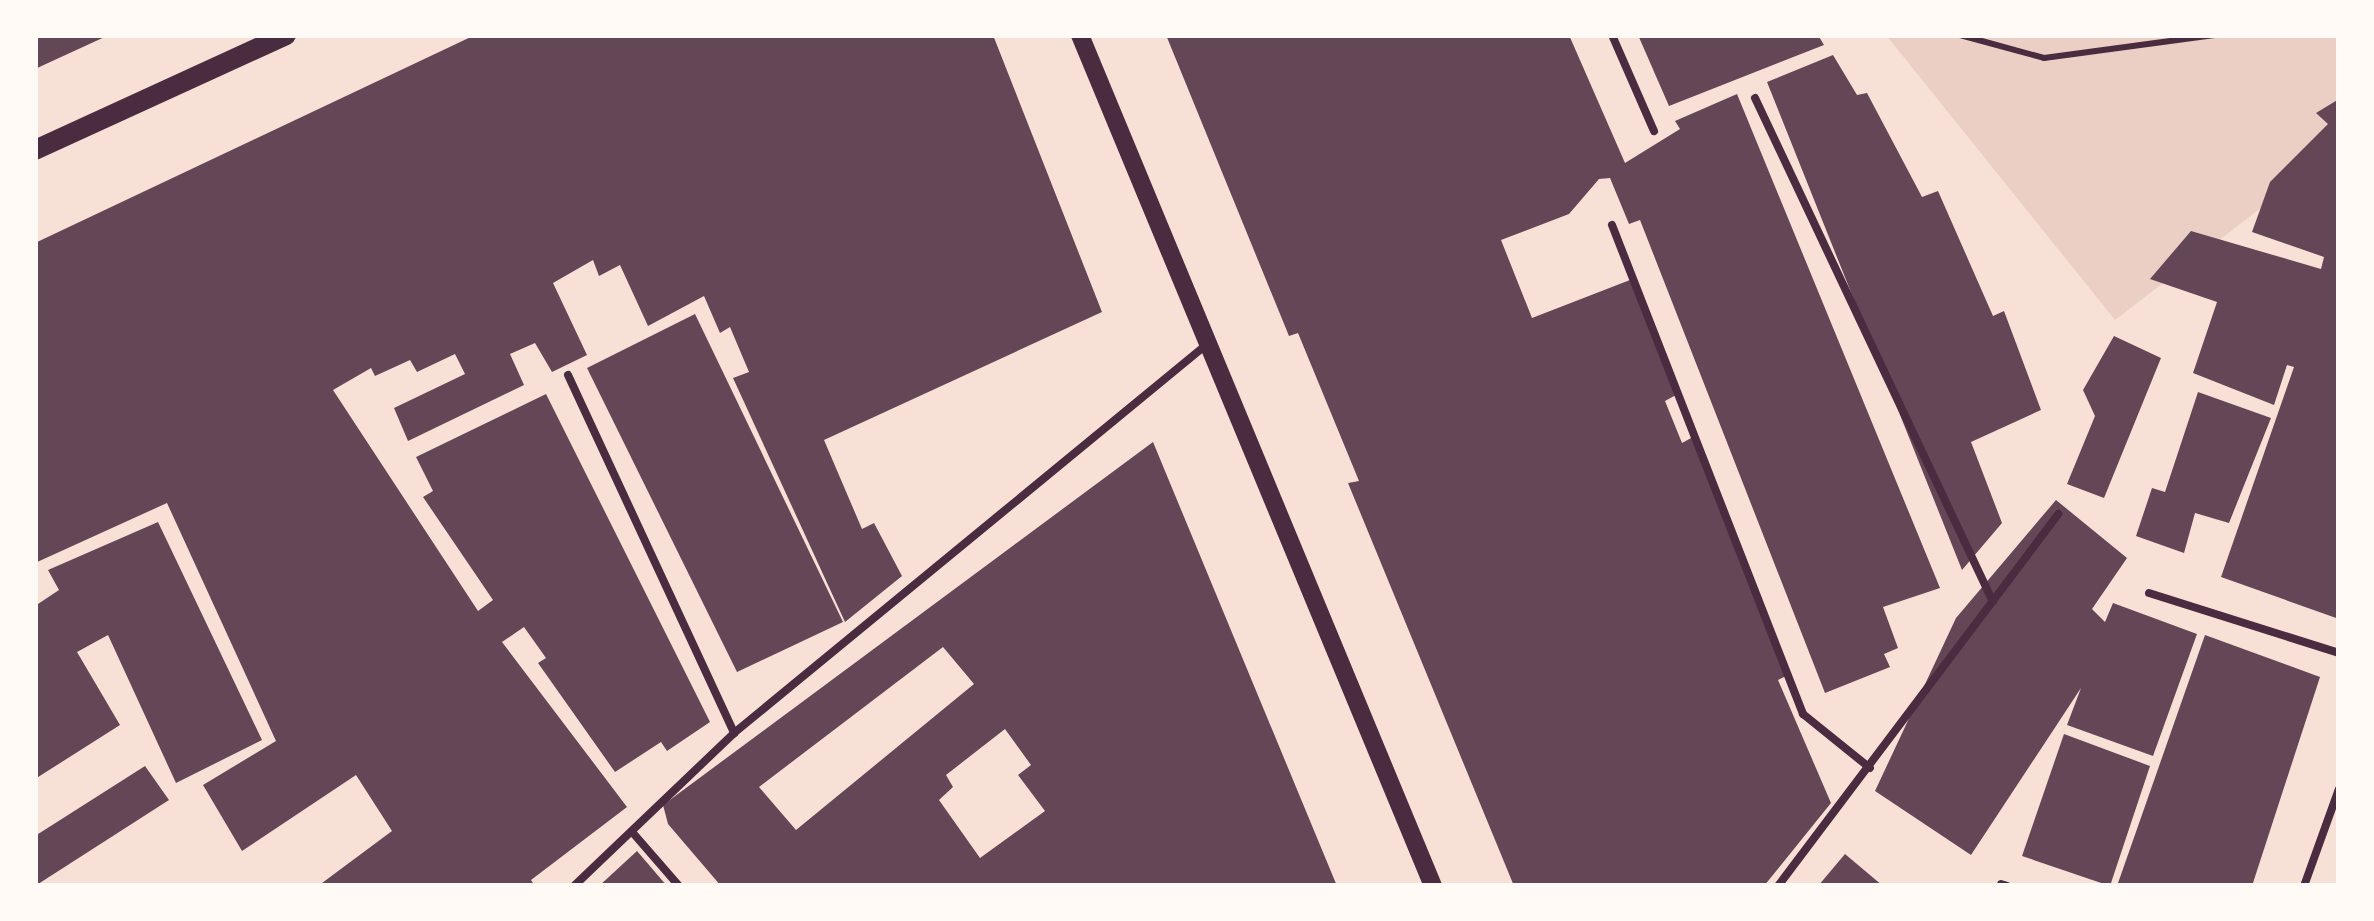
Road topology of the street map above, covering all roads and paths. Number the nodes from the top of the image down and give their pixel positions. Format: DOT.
graph roads {
  1 [pos="286,35"];
  2 [pos="1080,35"];
  3 [pos="1612,35"];
  4 [pos="1960,35"];
  5 [pos="2214,35"];
  6 [pos="1754,98"];
  7 [pos="1654,131"];
  8 [pos="35,150"];
  9 [pos="1612,225"];
  10 [pos="1206,345"];
  11 [pos="568,375"];
  12 [pos="2058,514"];
  13 [pos="2149,593"];
  14 [pos="1992,602"];
  15 [pos="2339,653"];
  16 [pos="734,733"];
  17 [pos="1870,768"];
  18 [pos="2339,790"];
  19 [pos="633,833"];
  20 [pos="574,886"];
  21 [pos="679,886"];
  22 [pos="1433,886"];
  23 [pos="1778,886"];
  24 [pos="2304,886"];
  1 -- 8 [label="main road"];
  2 -- 10 [label="street"];
  3 -- 7 [label="lane"];
  4 -- 5 [label="path"];
  6 -- 14 [label="lane"];
  9 -- 17 [label="lane"];
  10 -- 16 [label="lane"];
  10 -- 22 [label="street"];
  11 -- 16 [label="lane"];
  12 -- 14 [label="lane"];
  13 -- 15 [label="lane"];
  14 -- 17 [label="lane"];
  16 -- 19 [label="lane"];
  17 -- 23 [label="lane"];
  18 -- 24 [label="lane"];
  19 -- 20 [label="lane"];
  19 -- 21 [label="lane"];
}
